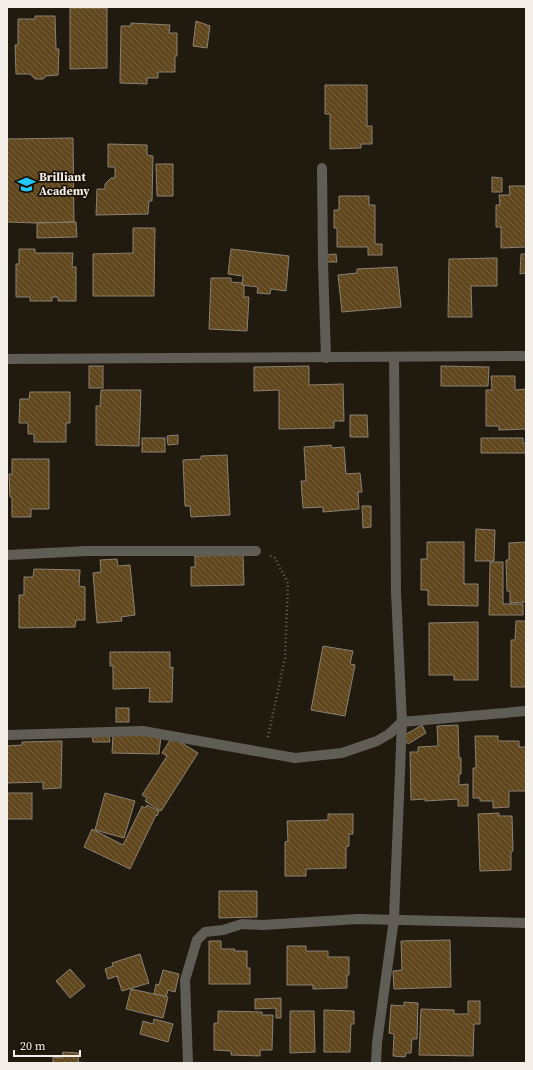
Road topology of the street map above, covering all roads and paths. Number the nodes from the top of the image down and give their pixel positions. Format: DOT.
graph roads {
  1 [pos="322,168"];
  2 [pos="526,356"];
  3 [pos="326,358"];
  4 [pos="394,358"];
  5 [pos="7,359"];
  6 [pos="256,551"];
  7 [pos="7,554"];
  8 [pos="526,711"];
  9 [pos="402,722"];
  10 [pos="7,735"];
  11 [pos="264,753"];
  12 [pos="394,919"];
  13 [pos="526,924"];
  14 [pos="188,1063"];
  15 [pos="376,1063"];
  1 -- 3 [label="street"];
  2 -- 4 [label="street"];
  3 -- 4 [label="street"];
  3 -- 5 [label="street"];
  4 -- 9 [label="street"];
  6 -- 7 [label="street"];
  6 -- 11 [label="path"];
  8 -- 9 [label="street"];
  9 -- 11 [label="street"];
  9 -- 12 [label="street"];
  10 -- 11 [label="street"];
  12 -- 13 [label="street"];
  12 -- 14 [label="street"];
  12 -- 15 [label="street"];
}
